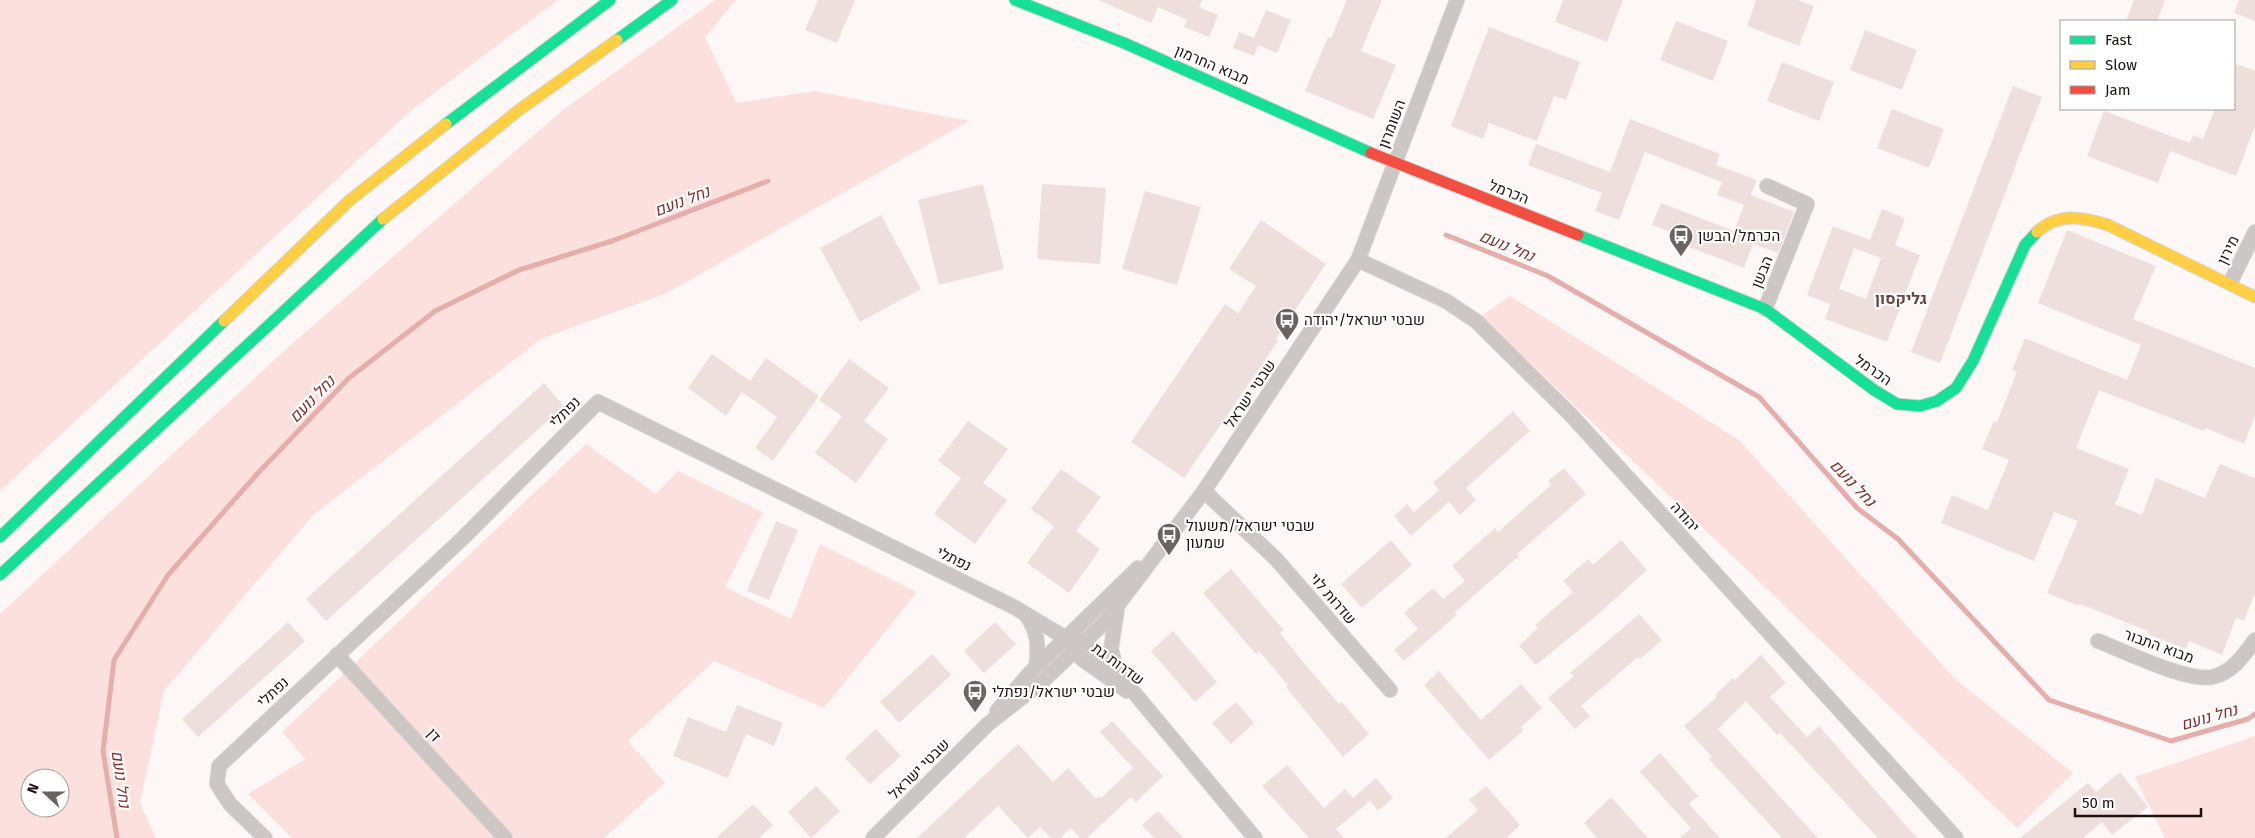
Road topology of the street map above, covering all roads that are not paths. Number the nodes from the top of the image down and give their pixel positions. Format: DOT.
graph roads {
  1 [pos="610,0"];
  2 [pos="672,0"];
  3 [pos="1015,0"];
  4 [pos="1457,0"];
  5 [pos="1395,163"];
  6 [pos="1767,186"];
  7 [pos="2255,232"];
  8 [pos="1358,260"];
  9 [pos="2230,283"];
  10 [pos="2255,297"];
  11 [pos="1765,309"];
  12 [pos="150,393"];
  13 [pos="1204,491"];
  14 [pos="15,506"];
  15 [pos="0,537"];
  16 [pos="1166,542"];
  17 [pos="0,575"];
  18 [pos="1118,606"];
  19 [pos="1022,611"];
  20 [pos="1066,638"];
  21 [pos="2255,640"];
  22 [pos="2098,641"];
  23 [pos="1085,642"];
  24 [pos="1075,652"];
  25 [pos="337,655"];
  26 [pos="1036,667"];
  27 [pos="1116,670"];
  28 [pos="1390,690"];
  29 [pos="1142,703"];
  30 [pos="988,724"];
  31 [pos="265,838"];
  32 [pos="505,838"];
  33 [pos="873,838"];
  34 [pos="1255,838"];
  35 [pos="1956,838"];
  1 -- 12 [label="main road"];
  2 -- 17 [label="main road"];
  3 -- 5 [label="main road, מבוא החרמון"];
  4 -- 5 [label="street, השומרון"];
  5 -- 8 [label="street, השומרון"];
  5 -- 11 [label="main road, הכרמל"];
  6 -- 11 [label="street, הבשן"];
  7 -- 9 [label="street, מירון"];
  8 -- 13 [label="street, שבטי ישראל"];
  8 -- 35 [label="street, יהודה"];
  9 -- 10 [label="main road, הכרמל"];
  9 -- 11 [label="main road, הכרמל"];
  12 -- 14 [label="main road"];
  12 -- 15 [label="main road"];
  13 -- 16 [label="street, שבטי ישראל"];
  13 -- 28 [label="street, שדרות לוי"];
  16 -- 18 [label="street, שבטי ישראל"];
  16 -- 20 [label="street, שבטי ישראל"];
  18 -- 23 [label="street, שבטי ישראל"];
  18 -- 27 [label="street"];
  19 -- 20 [label="street, נפתלי"];
  19 -- 25 [label="street, נפתלי"];
  19 -- 26 [label="street"];
  20 -- 23 [label="street, שדרות גת"];
  20 -- 24 [label="street, שדרות גת"];
  20 -- 26 [label="street, שבטי ישראל"];
  21 -- 22 [label="street, מבוא התבור"];
  23 -- 24 [label="street, שבטי ישראל"];
  23 -- 27 [label="street, שדרות גת"];
  24 -- 29 [label="street, שדרות גת"];
  24 -- 30 [label="street, שבטי ישראל"];
  25 -- 31 [label="street, נפתלי"];
  25 -- 32 [label="street, דן"];
  26 -- 30 [label="street, שבטי ישראל"];
  27 -- 29 [label="street, שדרות גת"];
  29 -- 34 [label="street, שדרות גת"];
  30 -- 33 [label="street, שבטי ישראל"];
}
